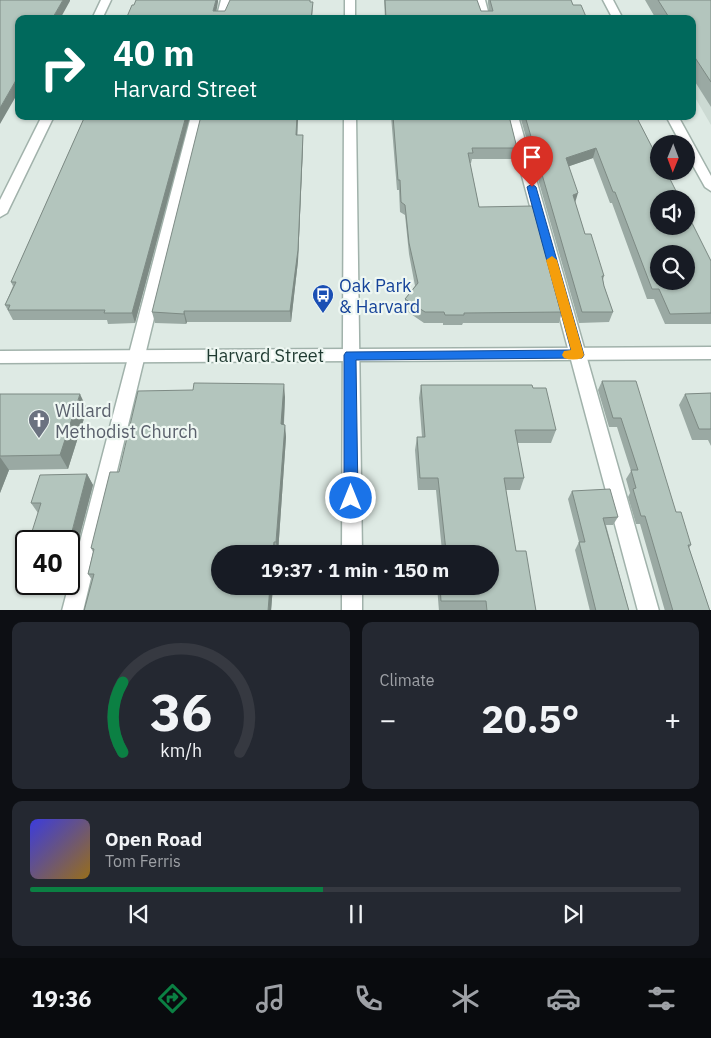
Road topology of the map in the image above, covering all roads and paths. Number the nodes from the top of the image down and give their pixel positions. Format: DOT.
graph roads {
  1 [pos="106,0"];
  2 [pos="226,0"];
  3 [pos="350,0"];
  4 [pos="480,0"];
  5 [pos="608,0"];
  6 [pos="99,15"];
  7 [pos="222,15"];
  8 [pos="350,15"];
  9 [pos="484,15"];
  10 [pos="616,15"];
  11 [pos="46,120"];
  12 [pos="196,120"];
  13 [pos="350,120"];
  14 [pos="513,120"];
  15 [pos="674,120"];
  16 [pos="711,187"];
  17 [pos="0,213"];
  18 [pos="711,354"];
  19 [pos="136,355"];
  20 [pos="350,355"];
  21 [pos="578,355"];
  22 [pos="0,357"];
  23 [pos="352,545"];
  24 [pos="352,595"];
  25 [pos="72,610"];
  26 [pos="352,610"];
  27 [pos="649,610"];
  1 -- 6 [label="street"];
  2 -- 7 [label="street"];
  3 -- 8 [label="street"];
  4 -- 9 [label="street"];
  5 -- 10 [label="street"];
  11 -- 17 [label="street"];
  12 -- 19 [label="street"];
  13 -- 20 [label="street"];
  14 -- 21 [label="street"];
  15 -- 16 [label="street"];
  18 -- 21 [label="street, Harvard Street"];
  19 -- 20 [label="street, Harvard Street"];
  19 -- 22 [label="street, Harvard Street"];
  19 -- 25 [label="street"];
  20 -- 21 [label="street, Harvard Street"];
  20 -- 23 [label="street"];
  21 -- 27 [label="street"];
  24 -- 26 [label="street"];
}
